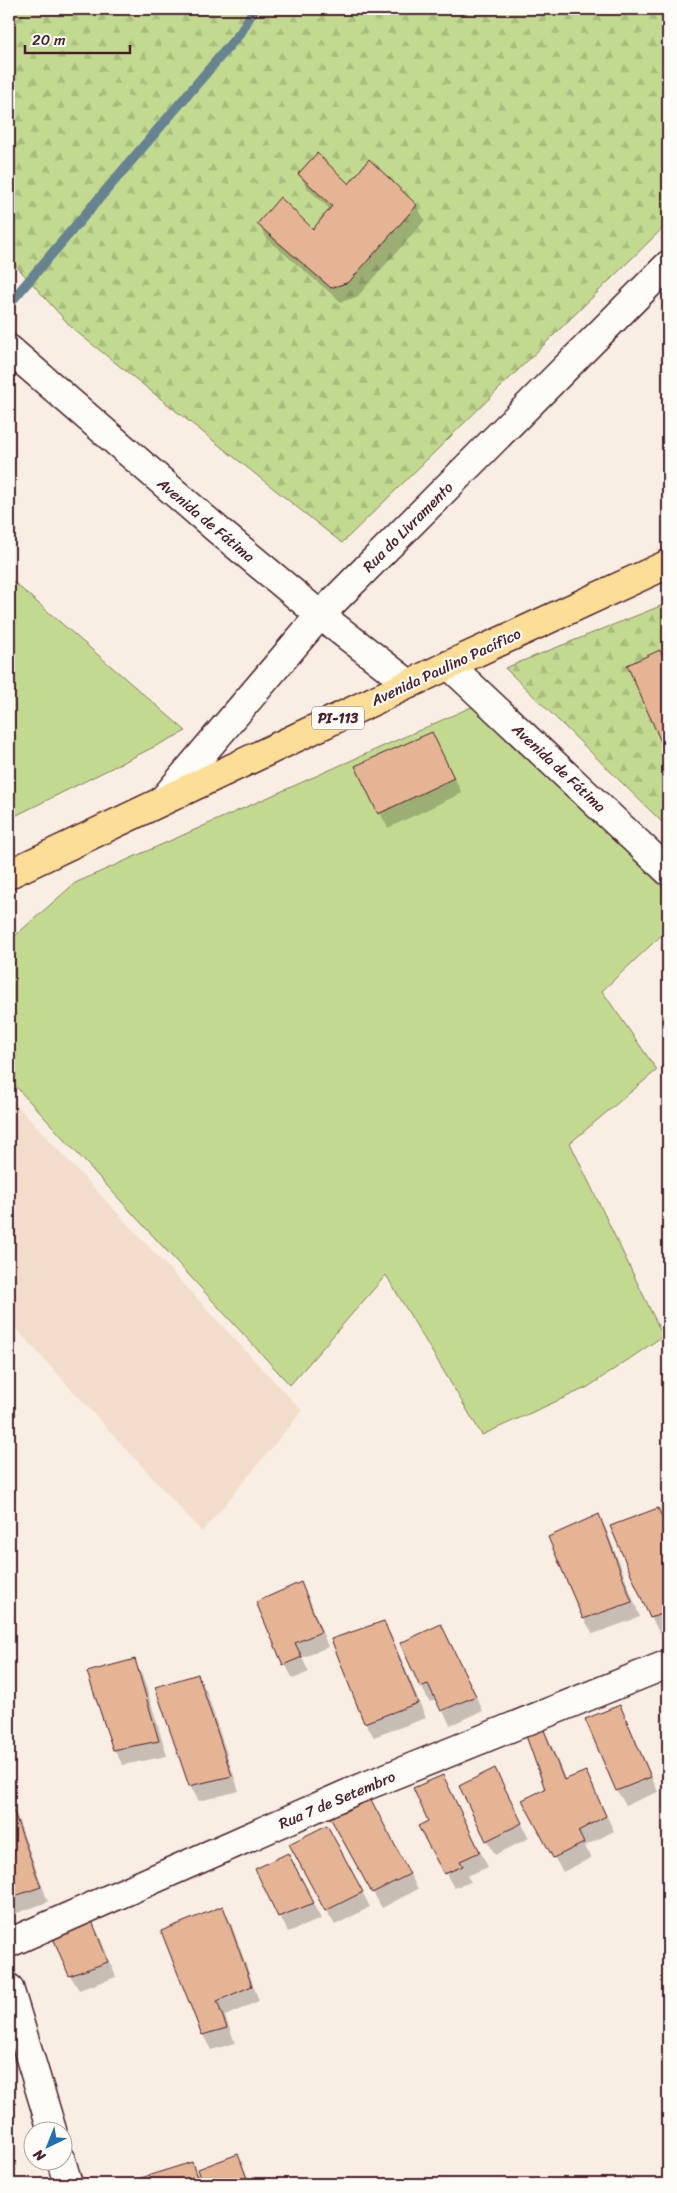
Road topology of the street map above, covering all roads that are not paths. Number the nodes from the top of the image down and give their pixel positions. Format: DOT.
graph roads {
  1 [pos="668,265"];
  2 [pos="9,349"];
  3 [pos="668,564"];
  4 [pos="320,615"];
  5 [pos="449,665"];
  6 [pos="410,684"];
  7 [pos="162,801"];
  8 [pos="668,871"];
  9 [pos="9,874"];
  10 [pos="668,1664"];
  11 [pos="9,1943"];
  12 [pos="9,1988"];
  13 [pos="49,2120"];
  14 [pos="64,2170"];
  15 [pos="68,2184"];
  1 -- 4 [label="street, Rua do Livramento"];
  2 -- 4 [label="street, Avenida de Fátima"];
  3 -- 5 [label="main road, Avenida Paulino Pacífico / PI-113"];
  4 -- 6 [label="street, Avenida de Fátima"];
  4 -- 7 [label="street, Rua do Livramento"];
  5 -- 6 [label="main road, Avenida Paulino Pacífico / PI-113"];
  5 -- 8 [label="street, Avenida de Fátima"];
  6 -- 7 [label="main road, Avenida Paulino Pacífico / PI-113"];
  7 -- 9 [label="main road, Avenida Paulino Pacífico / PI-113"];
  10 -- 11 [label="street, Rua 7 de Setembro"];
  12 -- 13 [label="street"];
  14 -- 15 [label="street"];
}
